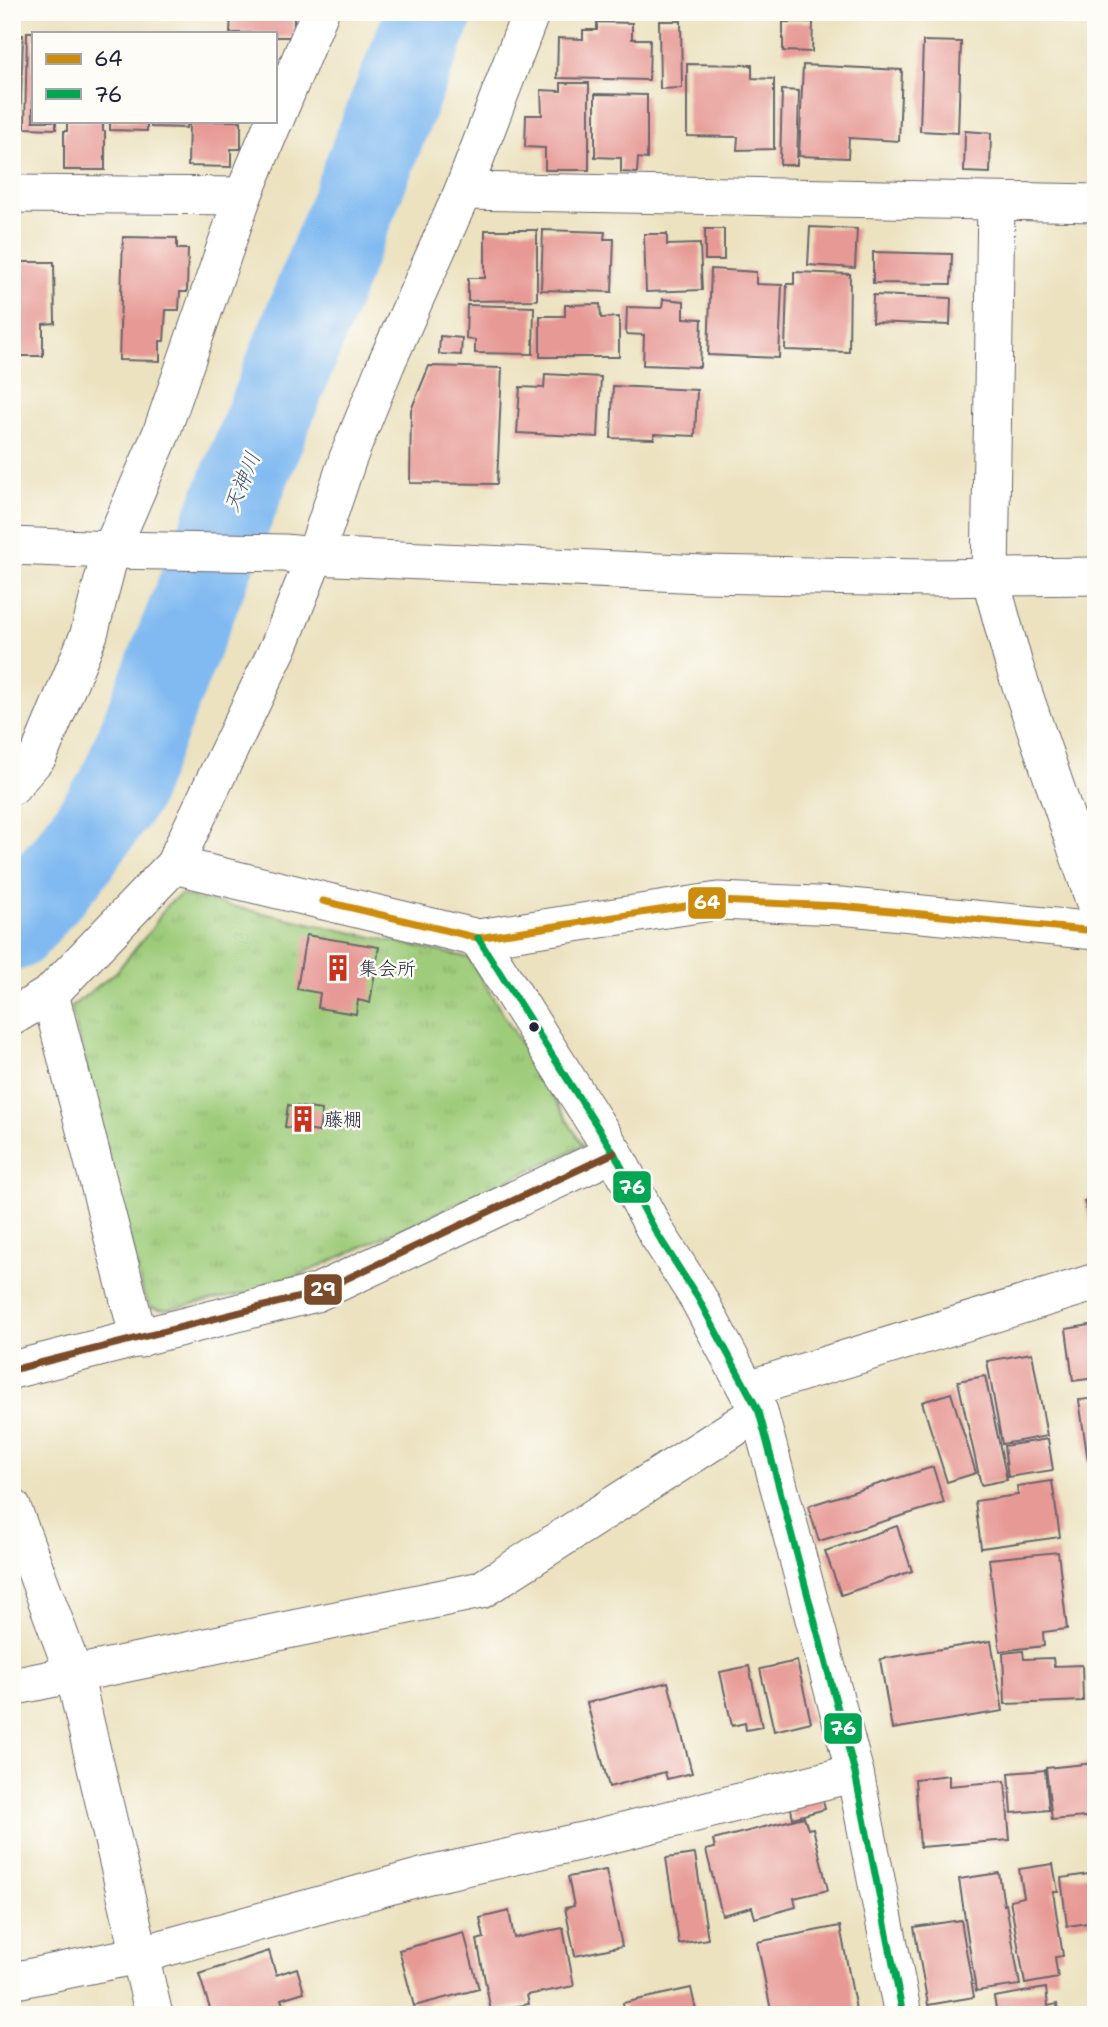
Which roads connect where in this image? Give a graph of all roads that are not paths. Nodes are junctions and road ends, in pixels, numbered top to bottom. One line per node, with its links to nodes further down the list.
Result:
1 (320, 12): 3 (street)
2 (531, 12): 5 (street)
3 (276, 118)
4 (274, 122): 7 (street)
5 (463, 191): 8 (street); 12 (street)
6 (12, 194): 7 (street)
7 (243, 196): 11 (street)
8 (996, 202): 9 (street); 14 (street)
9 (1096, 203)
10 (12, 546): 11 (street)
11 (111, 550): 12 (street); 15 (street)
12 (300, 555): 14 (street); 16 (street)
13 (1096, 576): 14 (street)
14 (990, 577): 17 (street)
15 (12, 786)
16 (174, 864): 19 (street); 20 (street)
17 (1096, 906)
18 (1096, 931): 19 (street)
19 (478, 938): 22 (street)
20 (50, 994): 21 (street); 24 (street)
21 (12, 1017)
22 (614, 1153): 24 (street); 26 (street)
23 (1096, 1282): 26 (street)
24 (139, 1339): 25 (street)
25 (12, 1370)
26 (753, 1400): 28 (street); 30 (street)
27 (12, 1507): 28 (street)
28 (74, 1674): 29 (street); 31 (street)
29 (12, 1687)
30 (855, 1773): 31 (street); 34 (street)
31 (139, 1955): 32 (street); 33 (street)
32 (12, 1981)
33 (154, 2015)
34 (903, 2015)

